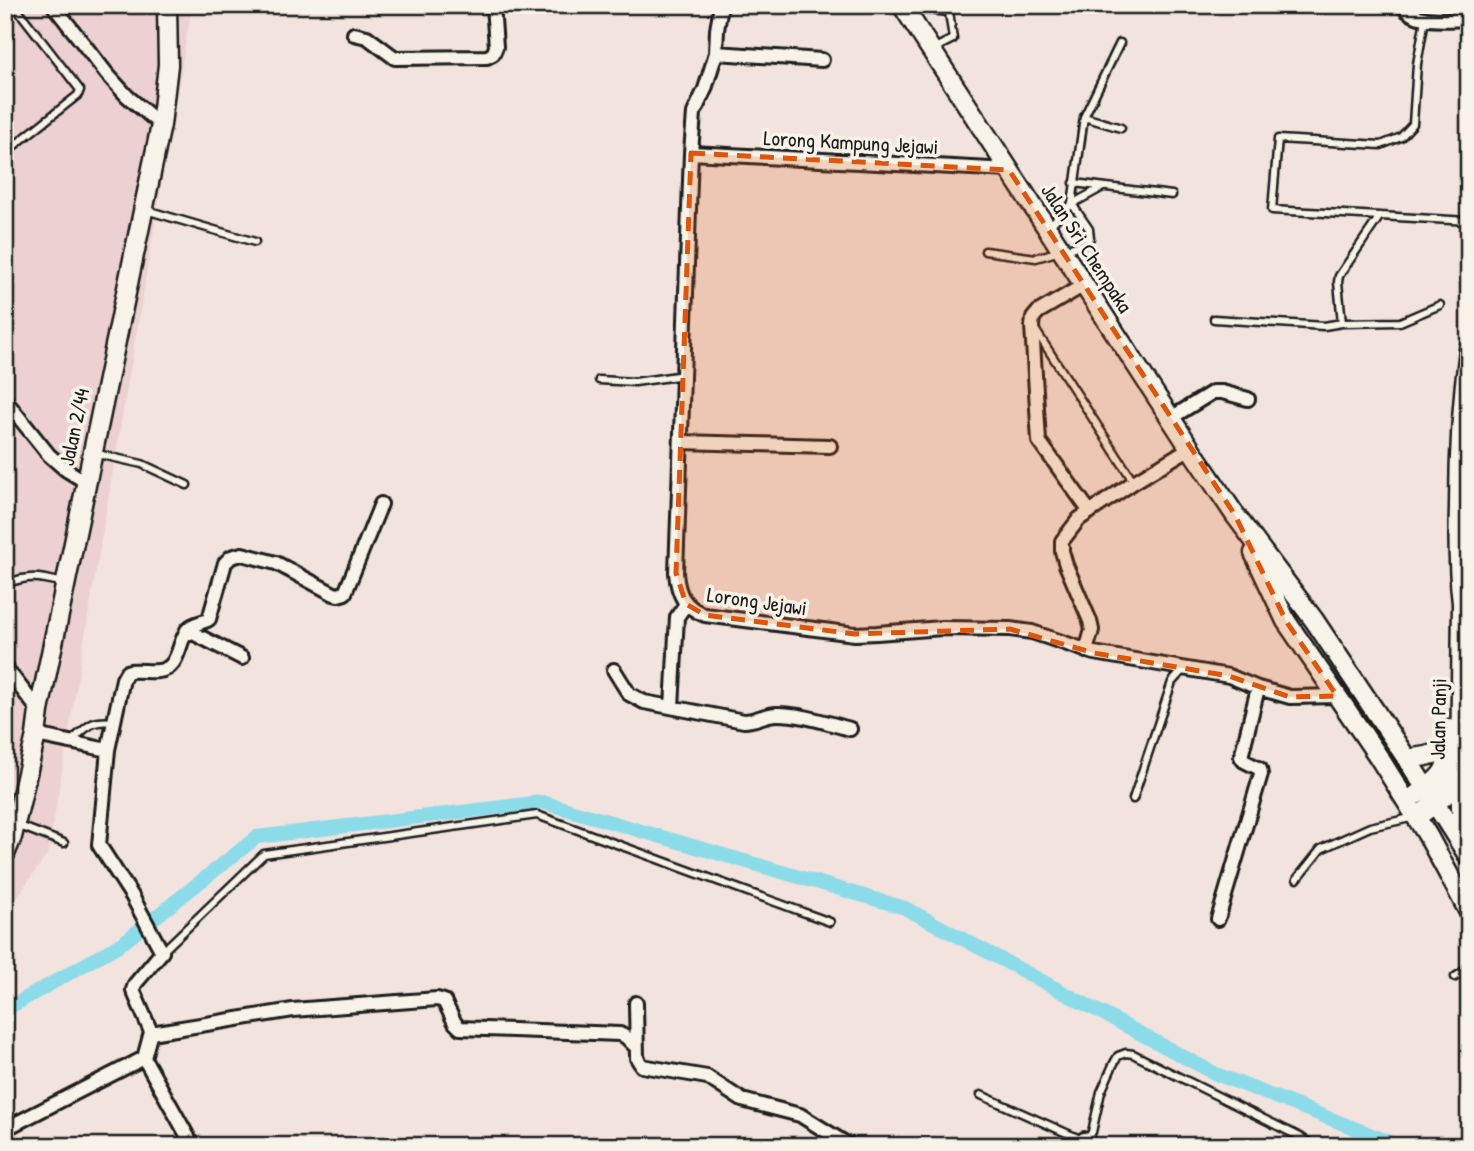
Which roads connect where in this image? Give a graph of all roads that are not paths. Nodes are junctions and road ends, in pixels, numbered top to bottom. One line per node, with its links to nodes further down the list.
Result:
1 (14, 5): 18 (lane)
2 (53, 5): 16 (street)
3 (167, 5): 16 (street, Jalan 2/44)
4 (493, 5): 10 (street)
5 (721, 5): 13 (street, Lorong Jejawi)
6 (1402, 5): 8 (street)
7 (902, 6): 12 (street, Jalan Sri Chempaka); 12 (lane)
8 (1425, 19): 9 (street); 26 (lane)
9 (1469, 19)
10 (354, 34)
11 (1120, 43): 15 (lane)
12 (931, 50): 20 (street, Jalan Sri Chempaka)
13 (716, 53): 14 (street); 19 (street, Lorong Jejawi)
14 (822, 60)
15 (1084, 117): 17 (lane); 21 (lane)
16 (161, 125): 25 (street, Jalan 2/44)
17 (1121, 128)
18 (5, 153)
19 (691, 153): 20 (street, Lorong Kampung Jejawi); 38 (street, Lorong Jejawi)
20 (1009, 170): 28 (street, Jalan Sri Chempaka)
21 (1074, 183): 22 (lane); 24 (lane)
22 (1103, 187): 23 (lane); 24 (lane)
23 (1172, 195)
24 (1072, 204): 28 (lane); 30 (lane)
25 (143, 209): 29 (lane); 46 (street, Jalan 2/44)
26 (1380, 216): 27 (lane); 35 (lane)
27 (1469, 220)
28 (1047, 228): 30 (street, Jalan Sri Chempaka)
29 (255, 242)
30 (1061, 250): 31 (lane); 32 (street, Jalan Sri Chempaka)
31 (985, 251)
32 (1084, 285): 36 (street); 42 (street, Jalan Sri Chempaka)
33 (1440, 305): 35 (lane)
34 (1214, 319): 35 (lane)
35 (1342, 323)
36 (1032, 326): 48 (lane); 52 (street)
37 (1469, 349): 50 (street)
38 (684, 375): 39 (lane); 43 (street, Lorong Jejawi)
39 (599, 380)
40 (5, 400): 47 (street)
41 (1248, 400): 42 (street)
42 (1171, 418): 45 (street, Jalan Sri Chempaka)
43 (681, 442): 44 (street); 58 (street, Lorong Jejawi)
44 (830, 446)
45 (1191, 448): 48 (street); 53 (street, Jalan Sri Chempaka)
46 (92, 452): 47 (street, Jalan 2/44); 49 (lane)
47 (86, 482): 55 (street, Jalan 2/44)
48 (1134, 482): 52 (street)
49 (187, 485)
50 (1464, 490): 54 (street)
51 (381, 504): 59 (street)
52 (1090, 512): 60 (street)
53 (1235, 516): 66 (street); 75 (street)
54 (1464, 534): 57 (street)
55 (65, 583): 56 (lane); 68 (street, Jalan 2/44)
56 (5, 584)
57 (1461, 602): 74 (street); 76 (street, Jalan Panji)
58 (686, 604): 60 (street, Lorong Jejawi); 67 (street)
59 (187, 630): 61 (street); 69 (street)
60 (1086, 651): 63 (street, Lorong Jejawi)
61 (242, 658)
62 (5, 667): 68 (street)
63 (1184, 668): 65 (street, Lorong Jejawi); 78 (lane)
64 (614, 670): 67 (street)
65 (1258, 688): 66 (street, Lorong Jejawi); 88 (street)
66 (1337, 696): 80 (street)
67 (672, 707): 70 (street)
68 (39, 711): 71 (street, Jalan 2/44)
69 (114, 722): 72 (lane); 73 (street)
70 (850, 729)
71 (36, 735): 72 (street); 82 (street, Jalan 2/44)
72 (70, 742): 73 (street)
73 (108, 750): 90 (street)
74 (1448, 750): 75 (street); 77 (street)
75 (1407, 759): 77 (street)
76 (1460, 772): 79 (street, Jalan Panji); 81 (street)
77 (1426, 789): 79 (street); 80 (street)
78 (1133, 799)
79 (1437, 804): 80 (street, Jalan Panji); 84 (street)
80 (1411, 809): 86 (lane); 87 (street)
81 (1465, 821): 84 (street)
82 (15, 825): 83 (lane); 85 (street, Jalan 2/44)
83 (64, 844)
84 (1465, 851)
85 (5, 854)
86 (1297, 879)
87 (1469, 912)
88 (1219, 919)
89 (830, 922): 90 (lane)
90 (162, 951): 94 (street)
91 (1469, 968): 92 (lane)
92 (1455, 977)
93 (636, 1003): 95 (street)
94 (151, 1033): 95 (street); 96 (street)
95 (636, 1047): 101 (street)
96 (144, 1058): 98 (street); 100 (street)
97 (981, 1095): 99 (lane)
98 (5, 1129)
99 (1084, 1142): 102 (lane)
100 (194, 1146)
101 (850, 1146)
102 (1314, 1146)

